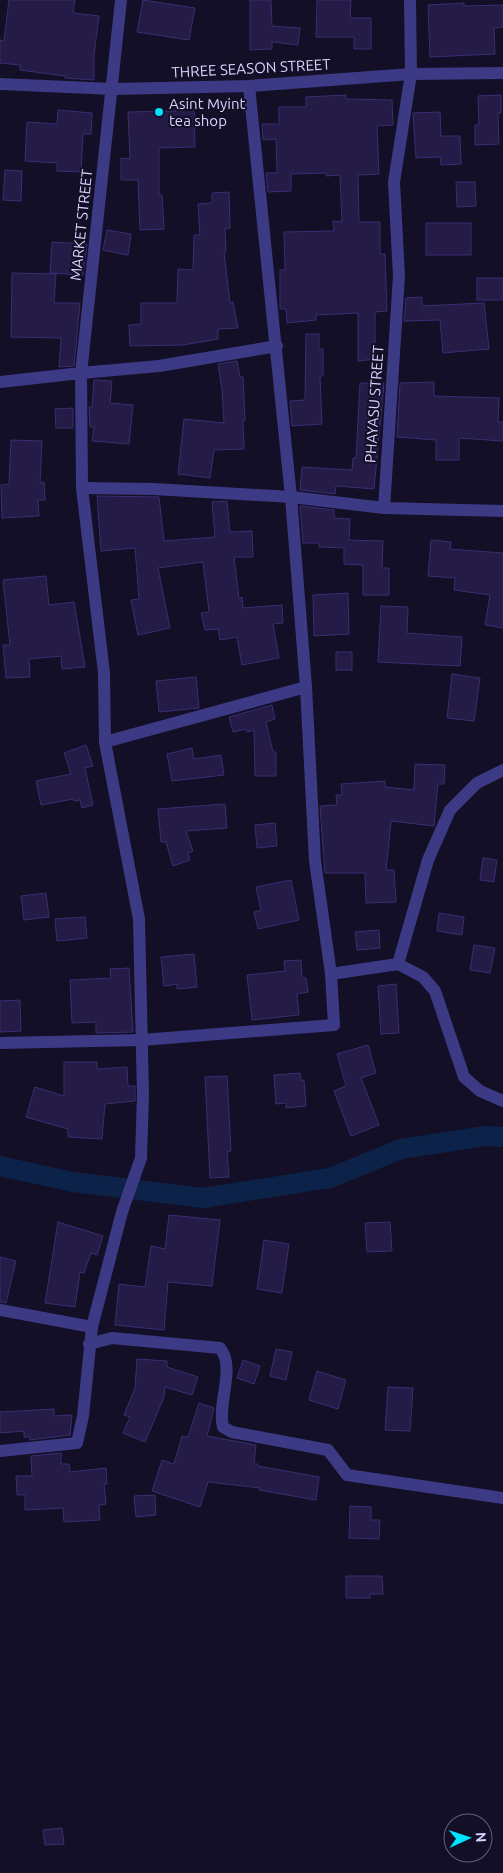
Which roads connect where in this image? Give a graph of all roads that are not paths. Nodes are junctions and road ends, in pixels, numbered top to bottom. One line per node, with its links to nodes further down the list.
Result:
1 (121, 0): 7 (street, MARKET STREET)
2 (410, 0): 4 (street, PHAYASU STREET)
3 (503, 73): 4 (street, THREE SEASON STREET)
4 (411, 74): 6 (street, THREE SEASON STREET); 13 (street, PHAYASU STREET)
5 (0, 84): 7 (street, THREE SEASON STREET)
6 (249, 86): 7 (street, THREE SEASON STREET); 8 (street)
7 (112, 89): 9 (street, MARKET STREET)
8 (277, 346): 9 (street); 12 (street)
9 (81, 373): 10 (street); 11 (street, MARKET STREET)
10 (0, 382)
11 (82, 488): 12 (street); 16 (street, MARKET STREET)
12 (291, 497): 13 (street); 15 (street)
13 (384, 508): 14 (street)
14 (503, 511)
15 (306, 686): 16 (street); 19 (street)
16 (105, 742): 20 (street, MARKET STREET)
17 (503, 770): 18 (street)
18 (398, 964): 19 (street); 22 (street)
19 (331, 974): 20 (street)
20 (142, 1040): 21 (street); 24 (street, MARKET STREET)
21 (0, 1043)
22 (503, 1101)
23 (0, 1310): 24 (street)
24 (92, 1327): 25 (street, MARKET STREET)
25 (88, 1344): 26 (street, MARKET STREET); 27 (street)
26 (0, 1451)
27 (503, 1498)

